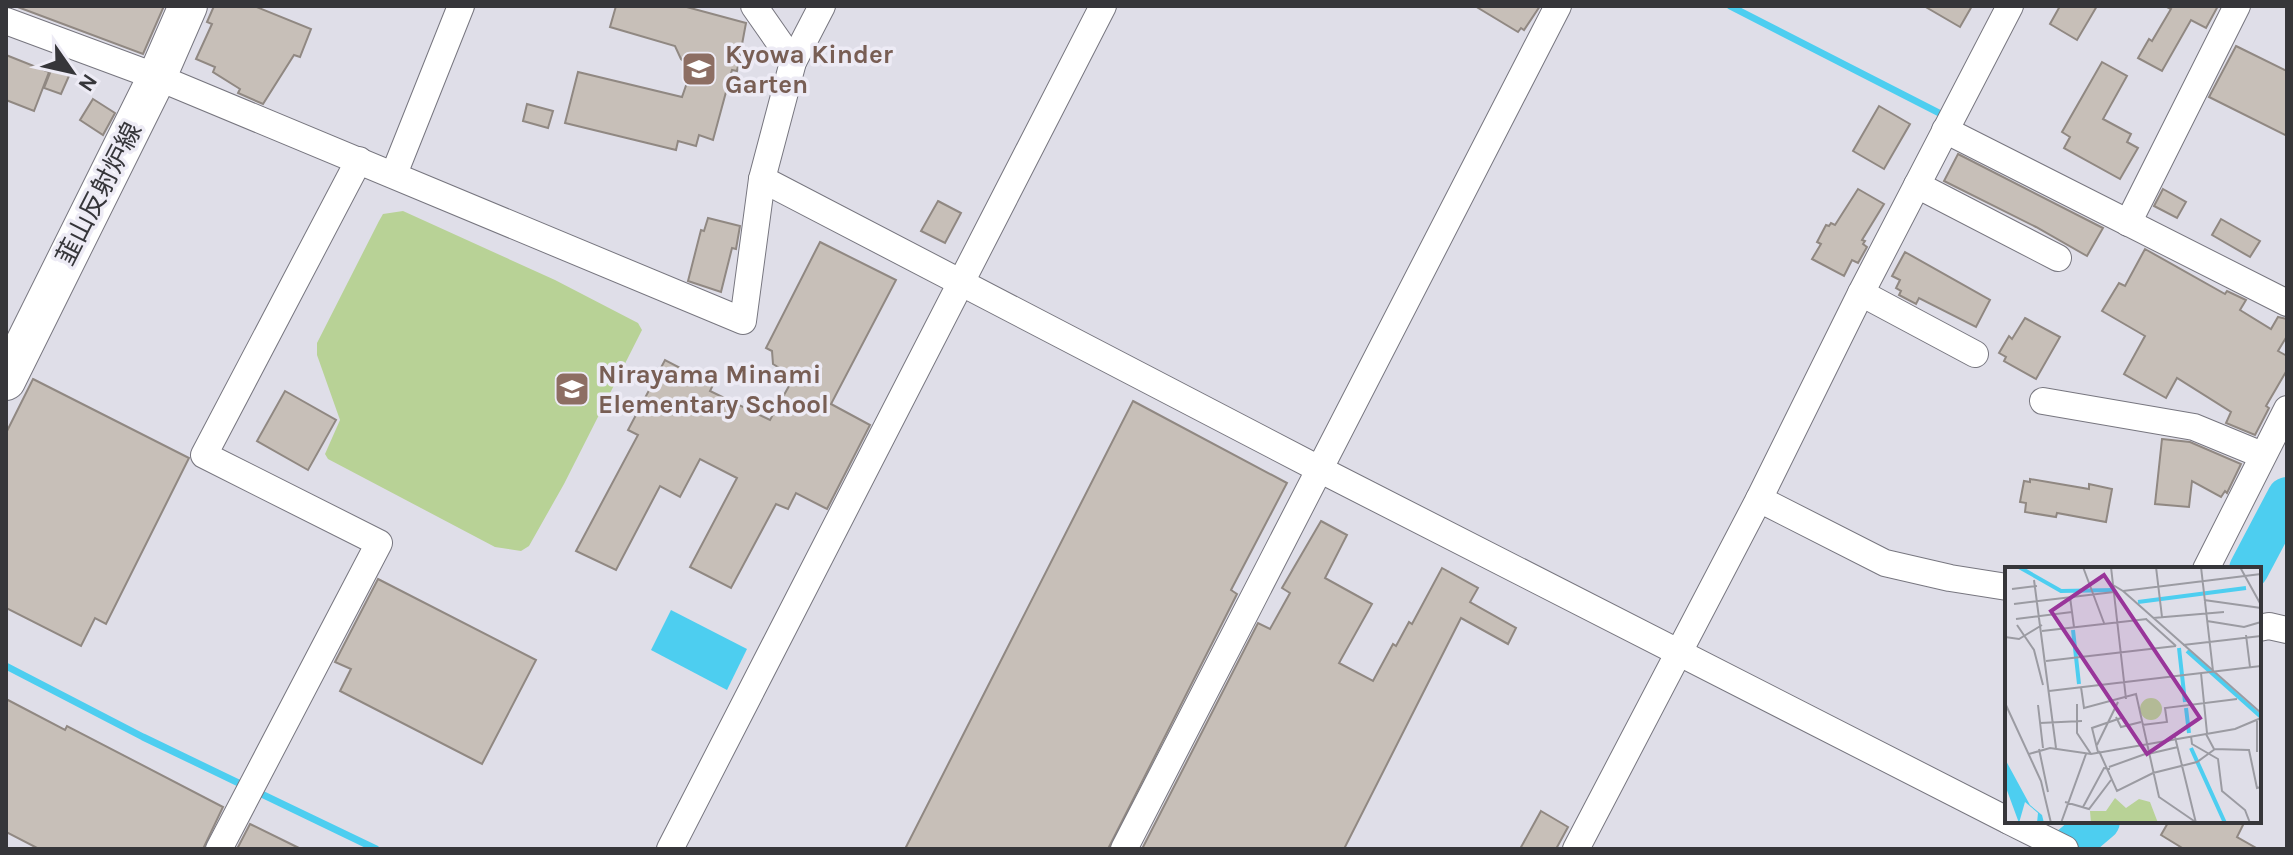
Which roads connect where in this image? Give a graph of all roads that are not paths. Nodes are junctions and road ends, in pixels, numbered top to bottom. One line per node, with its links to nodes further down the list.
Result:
1 (188, 6): 11 (main road, 韮山反射炉線)
2 (461, 6): 14 (street)
3 (754, 6): 10 (street)
4 (822, 6): 10 (street)
5 (1103, 6): 19 (street)
6 (1558, 6): 27 (street)
7 (2010, 6): 12 (street)
8 (2237, 6): 17 (street)
9 (6, 21): 11 (street)
10 (793, 62): 15 (street)
11 (157, 77): 13 (street); 23 (main road, 韮山反射炉線)
12 (1945, 130): 16 (street); 17 (street)
13 (359, 160): 14 (street); 37 (street)
14 (394, 174): 15 (street)
15 (762, 179): 19 (street)
16 (1917, 185): 18 (street); 20 (street)
17 (2128, 223): 21 (street)
18 (2058, 258)
19 (960, 283): 27 (street); 38 (street)
20 (1861, 293): 22 (street); 28 (street)
21 (2287, 303)
22 (1975, 354)
23 (6, 381)
24 (2043, 401): 26 (street)
25 (2287, 409): 26 (street)
26 (2262, 455): 29 (street)
27 (1319, 469): 33 (street); 39 (street)
28 (1759, 499): 30 (street); 33 (street)
29 (2207, 567)
30 (2005, 587)
31 (2261, 628): 32 (street)
32 (2287, 630)
33 (1678, 651): 34 (street); 40 (street)
34 (2005, 818)
35 (2016, 823): 36 (street)
36 (2050, 836)
37 (219, 849)
38 (670, 849)
39 (1124, 849)
40 (1576, 849)

